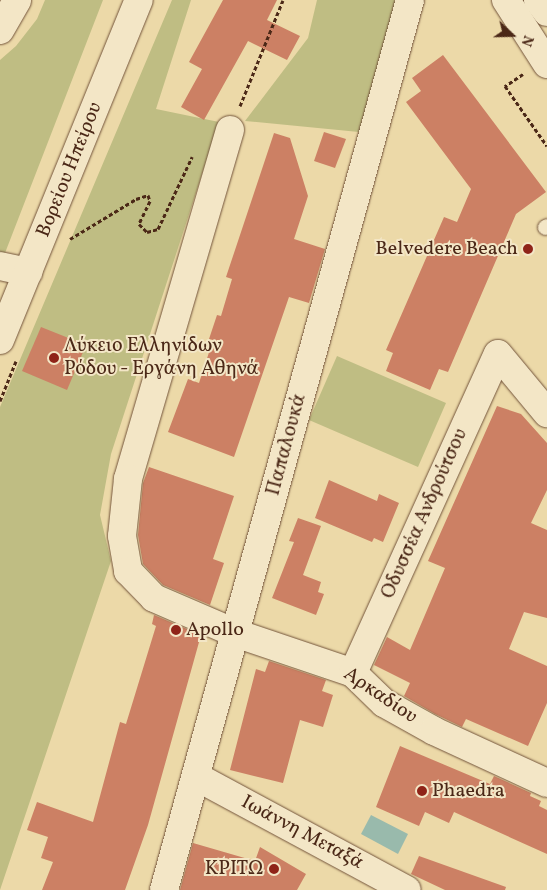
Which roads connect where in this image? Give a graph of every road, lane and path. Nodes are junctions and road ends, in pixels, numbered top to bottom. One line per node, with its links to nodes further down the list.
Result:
1 (17, 0): 8 (street)
2 (139, 0): 15 (street, Βορείου Ηπείρου)
3 (283, 0): 10 (path)
4 (410, 0): 18 (street, Παπαλουκά)
5 (506, 0): 9 (street)
6 (538, 0): 7 (street)
7 (547, 12)
8 (0, 30)
9 (535, 69): 11 (path)
10 (230, 130): 18 (street, Αρκαδίου)
11 (547, 146)
12 (195, 152): 13 (path)
13 (65, 242)
14 (0, 266): 15 (street)
15 (28, 272): 16 (street, Βορείου Ηπείρου)
16 (0, 340)
17 (547, 413): 19 (street, Οδυσσέα Ανδρούτσου)
18 (235, 633): 19 (street, Αρκαδίου); 20 (street, Παπαλουκά)
19 (353, 673): 21 (street, Αρκαδίου)
20 (197, 777): 22 (street, Παπαλουκά); 23 (street, Ιωάννη Μεταξά)
21 (547, 783)
22 (164, 890)
23 (407, 890)

